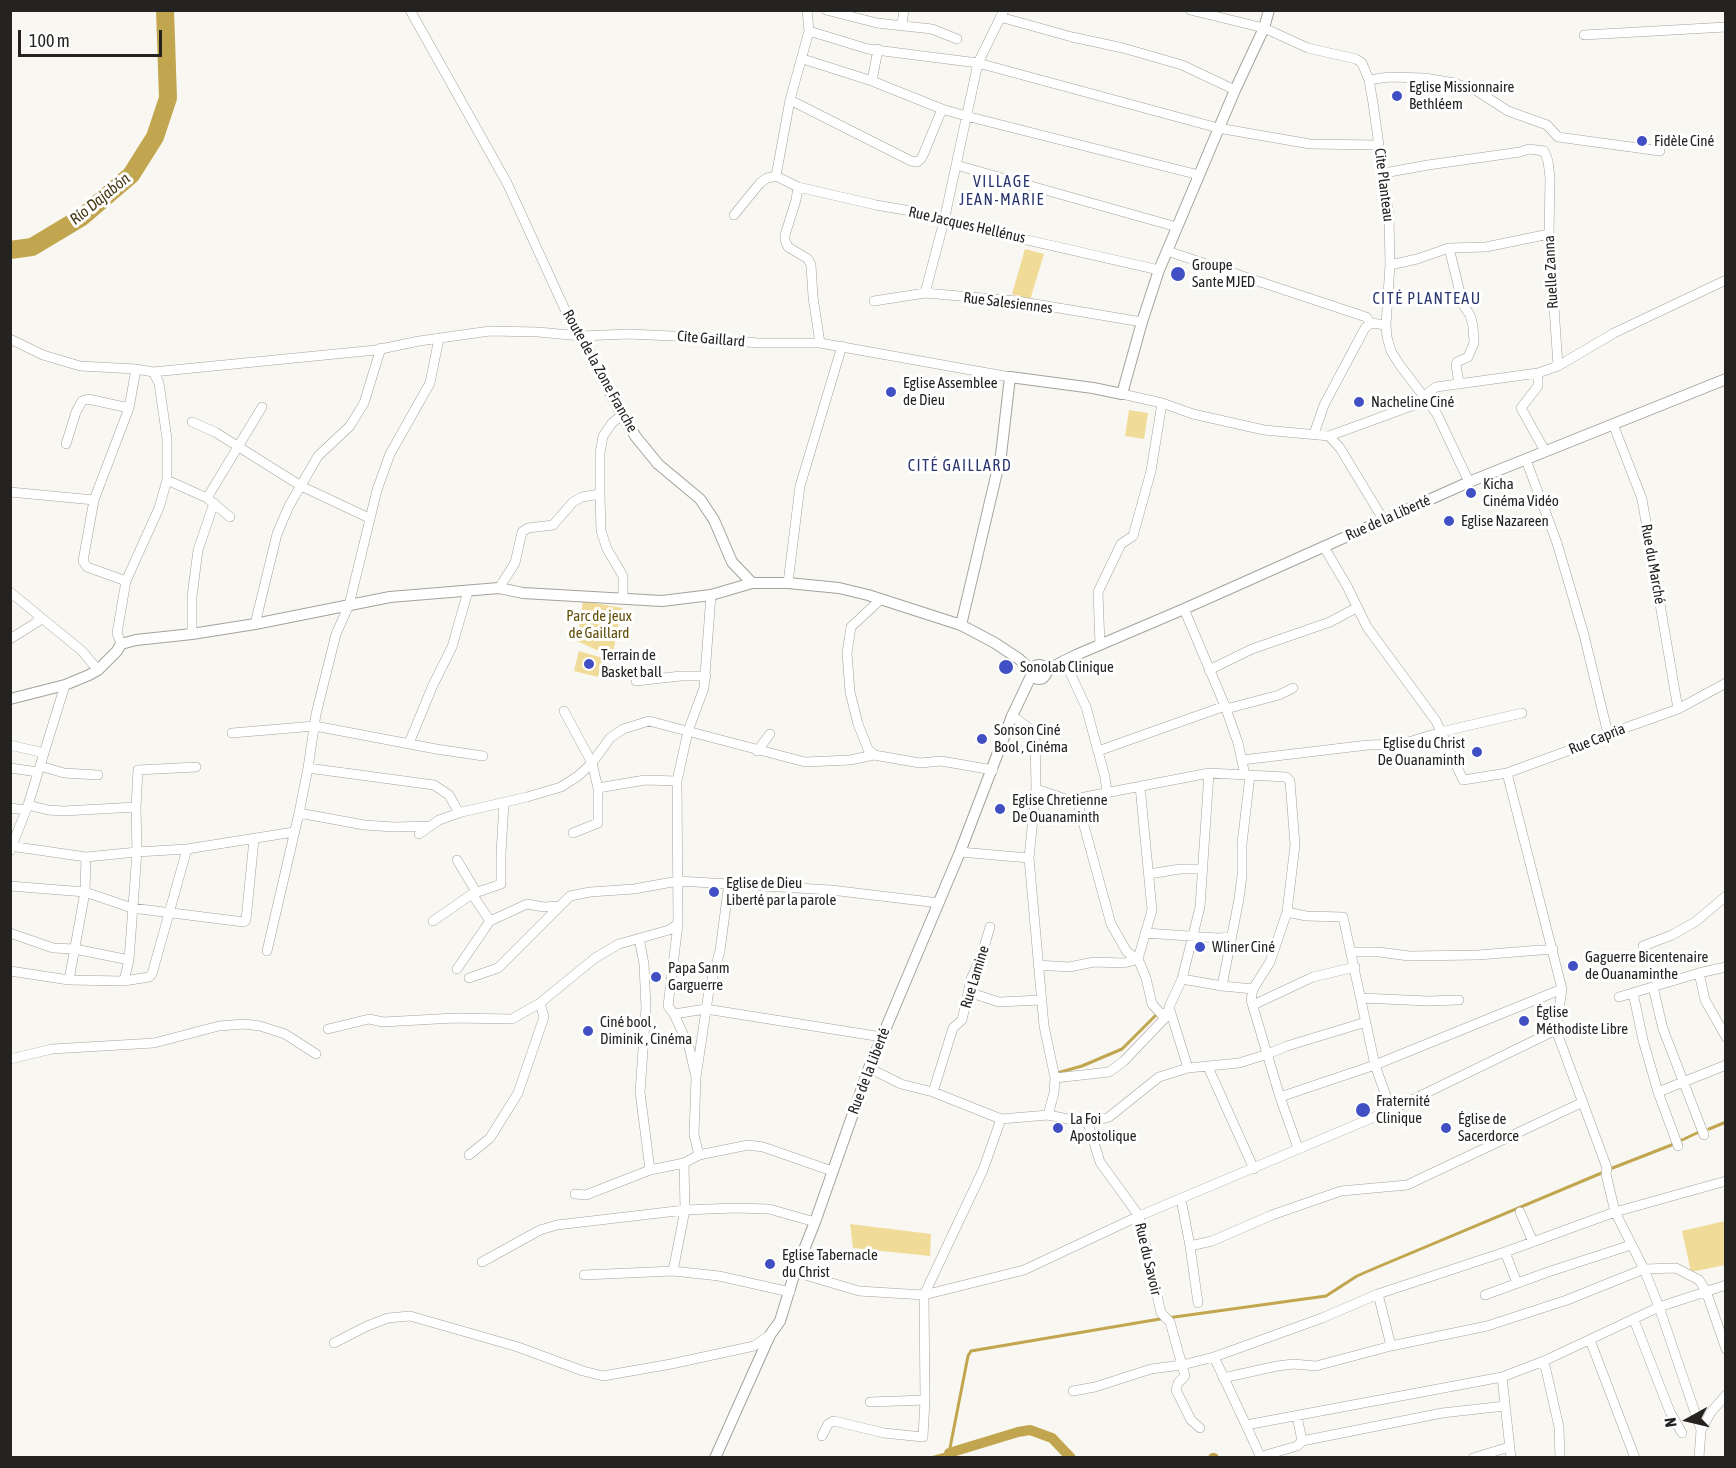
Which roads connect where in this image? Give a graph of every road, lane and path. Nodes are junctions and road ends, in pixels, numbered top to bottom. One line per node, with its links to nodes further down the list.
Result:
1 (410, 10): 48 (street, Route de la Zone Franche)
2 (807, 10): 12 (street)
3 (826, 10): 7 (street)
4 (904, 10): 9 (street)
5 (1191, 10): 11 (street, Cite Planteau)
6 (1269, 10): 11 (street)
7 (849, 13): 9 (street)
8 (1002, 14): 17 (street); 20 (street)
9 (902, 24): 14 (street)
10 (1725, 27): 13 (street)
11 (1264, 28): 18 (street, Cite Planteau); 20 (street)
12 (809, 31): 15 (street); 16 (street)
13 (1584, 35)
14 (957, 39)
15 (878, 49): 17 (street); 19 (street)
16 (803, 59): 19 (street); 21 (street)
17 (978, 63): 23 (street); 24 (street)
18 (1369, 80): 25 (street); 26 (street, Cite Planteau)
19 (872, 81): 22 (street)
20 (1235, 90): 24 (street)
21 (790, 100): 22 (street); 32 (street)
22 (942, 109): 23 (street)
23 (966, 116): 29 (street); 31 (street)
24 (1218, 128): 26 (street); 31 (street)
25 (1558, 137): 27 (street); 28 (street)
26 (1379, 145): 30 (street, Cite Planteau)
27 (1660, 151)
28 (1546, 154): 30 (street); 37 (street, Ruelle Zanna)
29 (956, 165): 35 (street); 36 (street)
30 (1384, 173): 40 (street, Cite Planteau)
31 (1199, 175): 36 (street)
32 (776, 176): 33 (street, Rue Jacques Hellénus); 34 (street)
33 (798, 187): 35 (street, Rue Jacques Hellénus); 51 (street)
34 (735, 214)
35 (944, 221): 41 (street, Rue Jacques Hellénus); 43 (street)
36 (1177, 227): 39 (street)
37 (1549, 234): 38 (street); 54 (street, Ruelle Zanna)
38 (1449, 248): 40 (street); 60 (street)
39 (1167, 251): 41 (street); 46 (street)
40 (1390, 266): 47 (street, Cite Planteau)
41 (1159, 270): 45 (street)
42 (1725, 280): 54 (street)
43 (925, 293): 44 (street, Rue Salesiennes); 45 (street, Rue Salesiennes)
44 (874, 301)
45 (1142, 322): 61 (street)
46 (1371, 323): 47 (street); 69 (street)
47 (1386, 325): 62 (street, Cite Planteau)
48 (581, 336): 49 (street, Cite Gaillard); 51 (street, Cite Gaillard); 66 (street, Route de la Zone Franche)
49 (439, 338): 53 (street, Cite Gaillard); 83 (street)
50 (10, 339): 55 (street, Cite Gaillard)
51 (820, 343): 52 (street, Cite Gaillard)
52 (842, 346): 58 (street, Cite Gaillard); 88 (street)
53 (381, 348): 56 (street, Cite Gaillard); 77 (street)
54 (1558, 366): 57 (street)
55 (136, 369): 56 (street, Cite Gaillard); 65 (street)
56 (153, 372): 75 (street)
57 (1538, 373): 60 (street); 73 (street)
58 (1010, 377): 61 (street, Cite Gaillard); 100 (street)
59 (1725, 378): 68 (street, Rue de la Liberté)
60 (1459, 384): 62 (street)
61 (1122, 394): 63 (street)
62 (1428, 400): 70 (street); 76 (street, Cite Planteau)
63 (1162, 403): 69 (street); 104 (street)
64 (262, 406): 72 (street)
65 (129, 408): 71 (street); 80 (street)
66 (622, 415): 79 (street); 87 (street, Route de la Zone Franche)
67 (192, 422): 72 (street)
68 (1613, 424): 73 (street, Rue de la Liberté); 116 (street, Rue du Marché)
69 (1314, 434): 70 (street)
70 (1329, 436): 84 (street)
71 (66, 444)
72 (238, 448): 77 (street); 81 (street)
73 (1545, 451): 74 (street, Rue de la Liberté)
74 (1526, 460): 76 (street, Rue de la Liberté); 125 (street)
75 (167, 480): 81 (street); 86 (street)
76 (1469, 482): 84 (street, Rue de la Liberté)
77 (301, 486): 83 (street); 99 (street)
78 (10, 492): 80 (street)
79 (600, 494): 89 (street); 93 (street)
80 (94, 500): 86 (street)
81 (210, 501): 82 (street); 101 (street)
82 (230, 517)
83 (369, 518): 95 (street)
84 (1383, 519): 85 (street, Rue de la Liberté)
85 (1324, 547): 96 (street); 97 (street, Rue de la Liberté)
86 (126, 581): 103 (street)
87 (752, 583): 88 (street); 92 (street)
88 (788, 583): 94 (street)
89 (500, 588): 90 (street); 93 (street)
90 (468, 591): 95 (street); 126 (street)
91 (10, 592): 98 (street)
92 (711, 595): 93 (street); 109 (street)
93 (623, 598)
94 (881, 599): 100 (street); 131 (street)
95 (349, 605): 99 (street); 120 (street)
96 (1356, 608): 107 (street); 122 (street)
97 (1184, 609): 104 (street, Rue de la Liberté); 107 (street)
98 (42, 619): 102 (street); 106 (street)
99 (255, 624): 101 (street)
100 (961, 625): 108 (street)
101 (192, 634): 103 (street)
102 (10, 639)
103 (121, 644): 106 (street)
104 (1100, 645): 105 (street, Rue de la Liberté)
105 (1064, 660): 108 (street, Rue de la Liberté); 129 (street)
106 (98, 670): 112 (street)
107 (1209, 670): 115 (street)
108 (1040, 671): 119 (street, Rue de la Liberté)
109 (706, 676): 110 (street); 121 (street)
110 (636, 681)
111 (1725, 683): 116 (street, Rue Capria)
112 (65, 685): 114 (street); 130 (street)
113 (1293, 688): 115 (street)
114 (10, 699)
115 (1226, 708): 129 (street); 133 (street)
116 (1678, 709): 125 (street, Rue Capria)
117 (564, 711): 134 (street)
118 (1522, 713): 122 (street)
119 (1012, 716): 139 (street, Rue de la Liberté); 147 (street)
120 (315, 726): 123 (street); 126 (street); 137 (street)
121 (688, 731): 128 (street); 134 (street); 144 (street)
122 (1441, 732): 133 (street); 141 (street, Rue Capria)
123 (232, 733)
124 (770, 734): 128 (street)
125 (1608, 734): 141 (street, Rue Capria)
126 (409, 743): 132 (street)
127 (10, 745): 130 (street)
128 (757, 751): 131 (street)
129 (1098, 751): 148 (street)
130 (44, 753): 138 (street)
131 (874, 755): 139 (street)
132 (483, 756)
133 (1242, 760): 143 (street)
134 (592, 762): 146 (street); 150 (street)
135 (196, 766): 151 (street)
136 (10, 768): 138 (street)
137 (308, 768): 154 (street); 155 (street)
138 (39, 769): 142 (street); 153 (street)
139 (993, 770): 164 (street, Rue de la Liberté)
140 (1209, 773): 143 (street); 145 (street); 168 (street)
141 (1507, 773): 191 (street)
142 (98, 775)
143 (1248, 775): 179 (street); 188 (street)
144 (677, 781): 146 (street); 170 (street)
145 (1140, 786): 148 (street); 169 (street)
146 (598, 788): 158 (street)
147 (1036, 789): 149 (street); 166 (street)
148 (1107, 794): 149 (street)
149 (1077, 800): 195 (street)
150 (504, 803): 155 (street); 174 (street)
151 (136, 807): 153 (street); 163 (street)
152 (10, 808): 153 (street)
153 (27, 808): 161 (street)
154 (299, 813): 156 (street); 157 (street)
155 (459, 813): 156 (street)
156 (430, 826): 159 (street)
157 (294, 832): 160 (street); 193 (street)
158 (573, 833)
159 (419, 834)
160 (254, 839): 162 (street); 180 (street)
161 (11, 848): 165 (street)
162 (187, 849): 163 (street); 180 (street)
163 (137, 852): 165 (street); 178 (street)
164 (960, 852): 166 (street); 176 (street, Rue de la Liberté)
165 (86, 857): 173 (street)
166 (1029, 858): 197 (street)
167 (458, 860): 174 (street)
168 (1203, 869): 169 (street); 187 (street)
169 (1149, 874): 186 (street)
170 (678, 881): 171 (street); 177 (street); 183 (street)
171 (729, 882): 176 (street); 220 (street)
172 (10, 886): 173 (street)
173 (85, 892): 178 (street); 192 (street)
174 (475, 893): 181 (street); 182 (street)
175 (1725, 896): 190 (street)
176 (939, 903): 226 (street, Rue de la Liberté)
177 (559, 906): 182 (street); 203 (street)
178 (132, 908): 180 (street); 196 (street)
179 (1287, 912): 194 (street); 209 (street)
180 (170, 914): 206 (street)
181 (433, 921)
182 (490, 921): 200 (street)
183 (678, 924): 189 (street); 221 (street)
184 (990, 927): 211 (street, Rue Lamine)
185 (10, 933): 192 (street)
186 (1145, 933): 187 (street); 195 (street)
187 (1193, 935): 188 (street); 204 (street)
188 (1232, 936): 207 (street)
189 (639, 938): 217 (street); 254 (street)
190 (1643, 946)
191 (1553, 949): 194 (street); 210 (street)
192 (75, 950): 196 (street); 205 (street)
193 (267, 951)
194 (1351, 952): 198 (street)
195 (1138, 959): 197 (street); 222 (street)
196 (129, 960): 206 (street)
197 (1038, 965): 215 (street)
198 (1355, 967): 214 (street); 218 (street)
199 (1725, 967): 202 (street)
200 (457, 969)
201 (10, 971): 205 (street)
202 (1699, 972): 208 (street); 227 (street)
203 (469, 978)
204 (1182, 979): 207 (street); 219 (street)
205 (69, 980): 206 (street)
206 (124, 981)
207 (1222, 986): 209 (street)
208 (1653, 987): 212 (street); 238 (street)
209 (1253, 989): 218 (street)
210 (1562, 989): 225 (street); 231 (street)
211 (968, 992): 215 (street); 239 (street, Rue Lamine)
212 (1633, 993): 213 (street); 240 (street)
213 (1619, 997)
214 (1361, 998): 216 (street); 223 (street)
215 (1041, 1000): 237 (street)
216 (1459, 1000)
217 (540, 1003): 224 (street); 250 (street)
218 (1253, 1005): 229 (street)
219 (1169, 1007): 222 (street); 235 (street)
220 (706, 1009): 221 (street); 226 (street); 236 (street)
221 (674, 1014): 236 (street)
222 (1166, 1018): 237 (street)
223 (1366, 1022): 229 (street); 231 (street)
224 (328, 1029)
225 (1556, 1030): 242 (street); 243 (street)
226 (882, 1037): 234 (street, Rue de la Liberté)
227 (1725, 1037)
228 (316, 1054): 230 (street)
229 (1268, 1054): 233 (street); 241 (street)
230 (10, 1059)
231 (1375, 1065): 241 (street); 243 (street)
232 (1725, 1065): 238 (street)
233 (1208, 1067): 235 (street); 253 (street)
234 (869, 1068): 239 (street); 255 (street, Rue de la Liberté)
235 (1188, 1068): 246 (street)
236 (696, 1077): 251 (street)
237 (1055, 1078): 244 (street)
238 (1683, 1082): 240 (street); 247 (street)
239 (933, 1092): 245 (street)
240 (1658, 1092): 248 (street)
241 (1280, 1096): 249 (street)
242 (1583, 1102): 261 (street); 266 (street)
243 (1391, 1110): 249 (street)
244 (1048, 1115): 245 (street); 246 (street)
245 (1001, 1119): 279 (street)
246 (1088, 1123): 262 (street, Rue du Savoir)
247 (1704, 1135)
248 (1678, 1146)
249 (1298, 1148): 253 (street)
250 (469, 1155)
251 (699, 1155): 252 (street); 255 (street)
252 (684, 1163): 254 (street); 259 (street)
253 (1254, 1169): 258 (street)
254 (650, 1170): 257 (street)
255 (832, 1171): 263 (street, Rue de la Liberté)
256 (1725, 1181): 261 (street)
257 (575, 1194)
258 (1181, 1199): 262 (street); 266 (street)
259 (685, 1210): 263 (street); 268 (street); 270 (street)
260 (1520, 1212): 264 (street)
261 (1615, 1212): 264 (street); 265 (street)
262 (1139, 1216): 279 (street); 290 (street, Rue du Savoir)
263 (815, 1222): 271 (street, Rue de la Liberté)
264 (1533, 1242): 267 (street)
265 (1631, 1245): 269 (street); 273 (street)
266 (1190, 1246): 280 (street)
267 (1505, 1252): 273 (street); 277 (street)
268 (482, 1262)
269 (1644, 1269): 275 (street); 281 (street); 286 (street)
270 (673, 1271): 272 (street); 276 (street)
271 (795, 1272): 276 (street, Rue de la Liberté); 279 (street)
272 (584, 1275)
273 (1517, 1283): 278 (street)
274 (1725, 1284): 275 (street)
275 (1706, 1291): 281 (street); 287 (street)
276 (790, 1292): 283 (street, Rue de la Liberté)
277 (1378, 1294): 286 (street); 288 (street)
278 (1485, 1294)
279 (924, 1295): 295 (street)
280 (1198, 1303)
281 (1659, 1307): 282 (street); 301 (street)
282 (1634, 1320): 284 (street); 302 (street)
283 (770, 1335): 285 (street); 306 (street, Rue de la Liberté)
284 (1590, 1340): 289 (street); 310 (street)
285 (334, 1342)
286 (1391, 1346): 292 (street)
287 (1725, 1349)
288 (1214, 1357): 290 (street); 292 (street)
289 (1544, 1361): 291 (street); 309 (street)
290 (1182, 1365): 293 (street); 300 (street, Rue du Savoir)
291 (1502, 1377): 297 (street); 298 (street)
292 (1223, 1378): 299 (street)
293 (1073, 1391)
294 (1725, 1395): 301 (street)
295 (925, 1401): 296 (street); 303 (street)
296 (870, 1402)
297 (1505, 1406): 304 (street); 305 (street)
298 (1297, 1416): 299 (street); 304 (street)
299 (1246, 1425): 307 (street)
300 (1200, 1428)
301 (1701, 1430): 311 (street)
302 (1682, 1433)
303 (822, 1436)
304 (1302, 1441): 307 (street)
305 (1510, 1453): 308 (street)
306 (715, 1458)
307 (1262, 1458)
308 (1473, 1458)
309 (1560, 1458)
310 (1635, 1458)
311 (1699, 1458)

